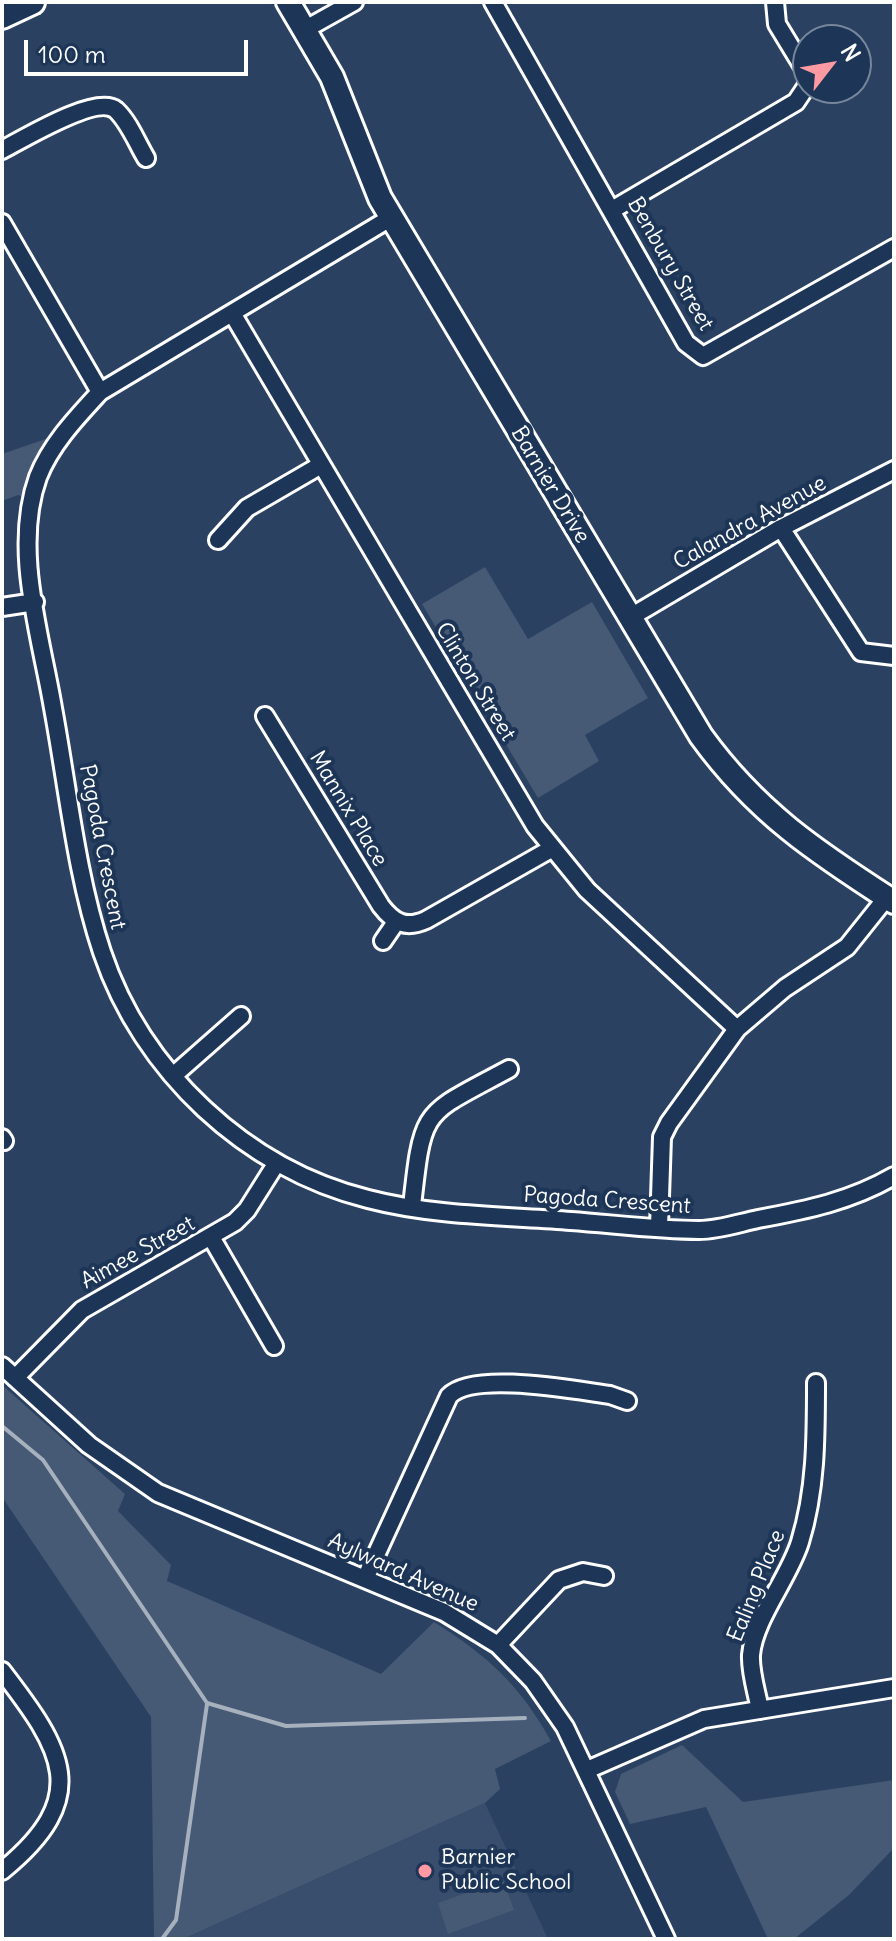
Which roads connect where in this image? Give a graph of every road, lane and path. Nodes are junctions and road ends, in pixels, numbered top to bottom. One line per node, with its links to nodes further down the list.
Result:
1 (32, 2): 6 (main road)
2 (288, 2): 7 (street, Barnier Drive)
3 (354, 2): 7 (street)
4 (493, 2): 12 (street, Benbury Street)
5 (775, 2): 8 (street)
6 (2, 16)
7 (304, 30): 13 (street, Barnier Drive)
8 (792, 49)
9 (793, 104): 12 (street)
10 (2, 150): 11 (street)
11 (146, 158)
12 (612, 210): 15 (street, Benbury Street)
13 (392, 217): 16 (street, Pagoda Crescent); 24 (street, Barnier Drive)
14 (2, 223): 17 (street)
15 (894, 248)
16 (232, 313): 17 (street, Pagoda Crescent); 18 (street, Clinton Street)
17 (100, 392): 22 (street, Pagoda Crescent)
18 (321, 465): 21 (street); 27 (street, Clinton Street)
19 (894, 470): 20 (street, Calandra Avenue)
20 (781, 528): 24 (street, Calandra Avenue); 25 (street)
21 (218, 540)
22 (35, 602): 23 (street); 34 (street, Pagoda Crescent)
23 (2, 607)
24 (629, 618): 28 (street, Barnier Drive)
25 (894, 656)
26 (265, 716): 29 (street, Mannix Place)
27 (551, 849): 29 (street); 32 (street, Clinton Street)
28 (890, 899): 32 (street)
29 (396, 922): 30 (street)
30 (383, 941)
31 (241, 1016): 34 (street)
32 (737, 1029): 38 (street)
33 (509, 1069): 37 (street)
34 (174, 1075): 35 (street, Pagoda Crescent)
35 (276, 1164): 37 (street, Pagoda Crescent); 39 (street, Aimee Street)
36 (894, 1176): 38 (street, Pagoda Crescent)
37 (412, 1206): 38 (street, Pagoda Crescent)
38 (659, 1227)
39 (211, 1237): 40 (street); 42 (street, Aimee Street)
40 (274, 1346)
41 (2, 1366): 42 (street, Aylward Avenue)
42 (15, 1378): 46 (street, Aylward Avenue)
43 (816, 1383): 50 (street, Ealing Place)
44 (627, 1401): 46 (street)
45 (604, 1576): 47 (street)
46 (365, 1579): 47 (street, Aylward Avenue)
47 (498, 1645): 51 (street, Aylward Avenue)
48 (2, 1671): 52 (street)
49 (894, 1688): 50 (street)
50 (760, 1710): 51 (street)
51 (587, 1770): 53 (street, Aylward Avenue)
52 (2, 1871)
53 (666, 1939)

